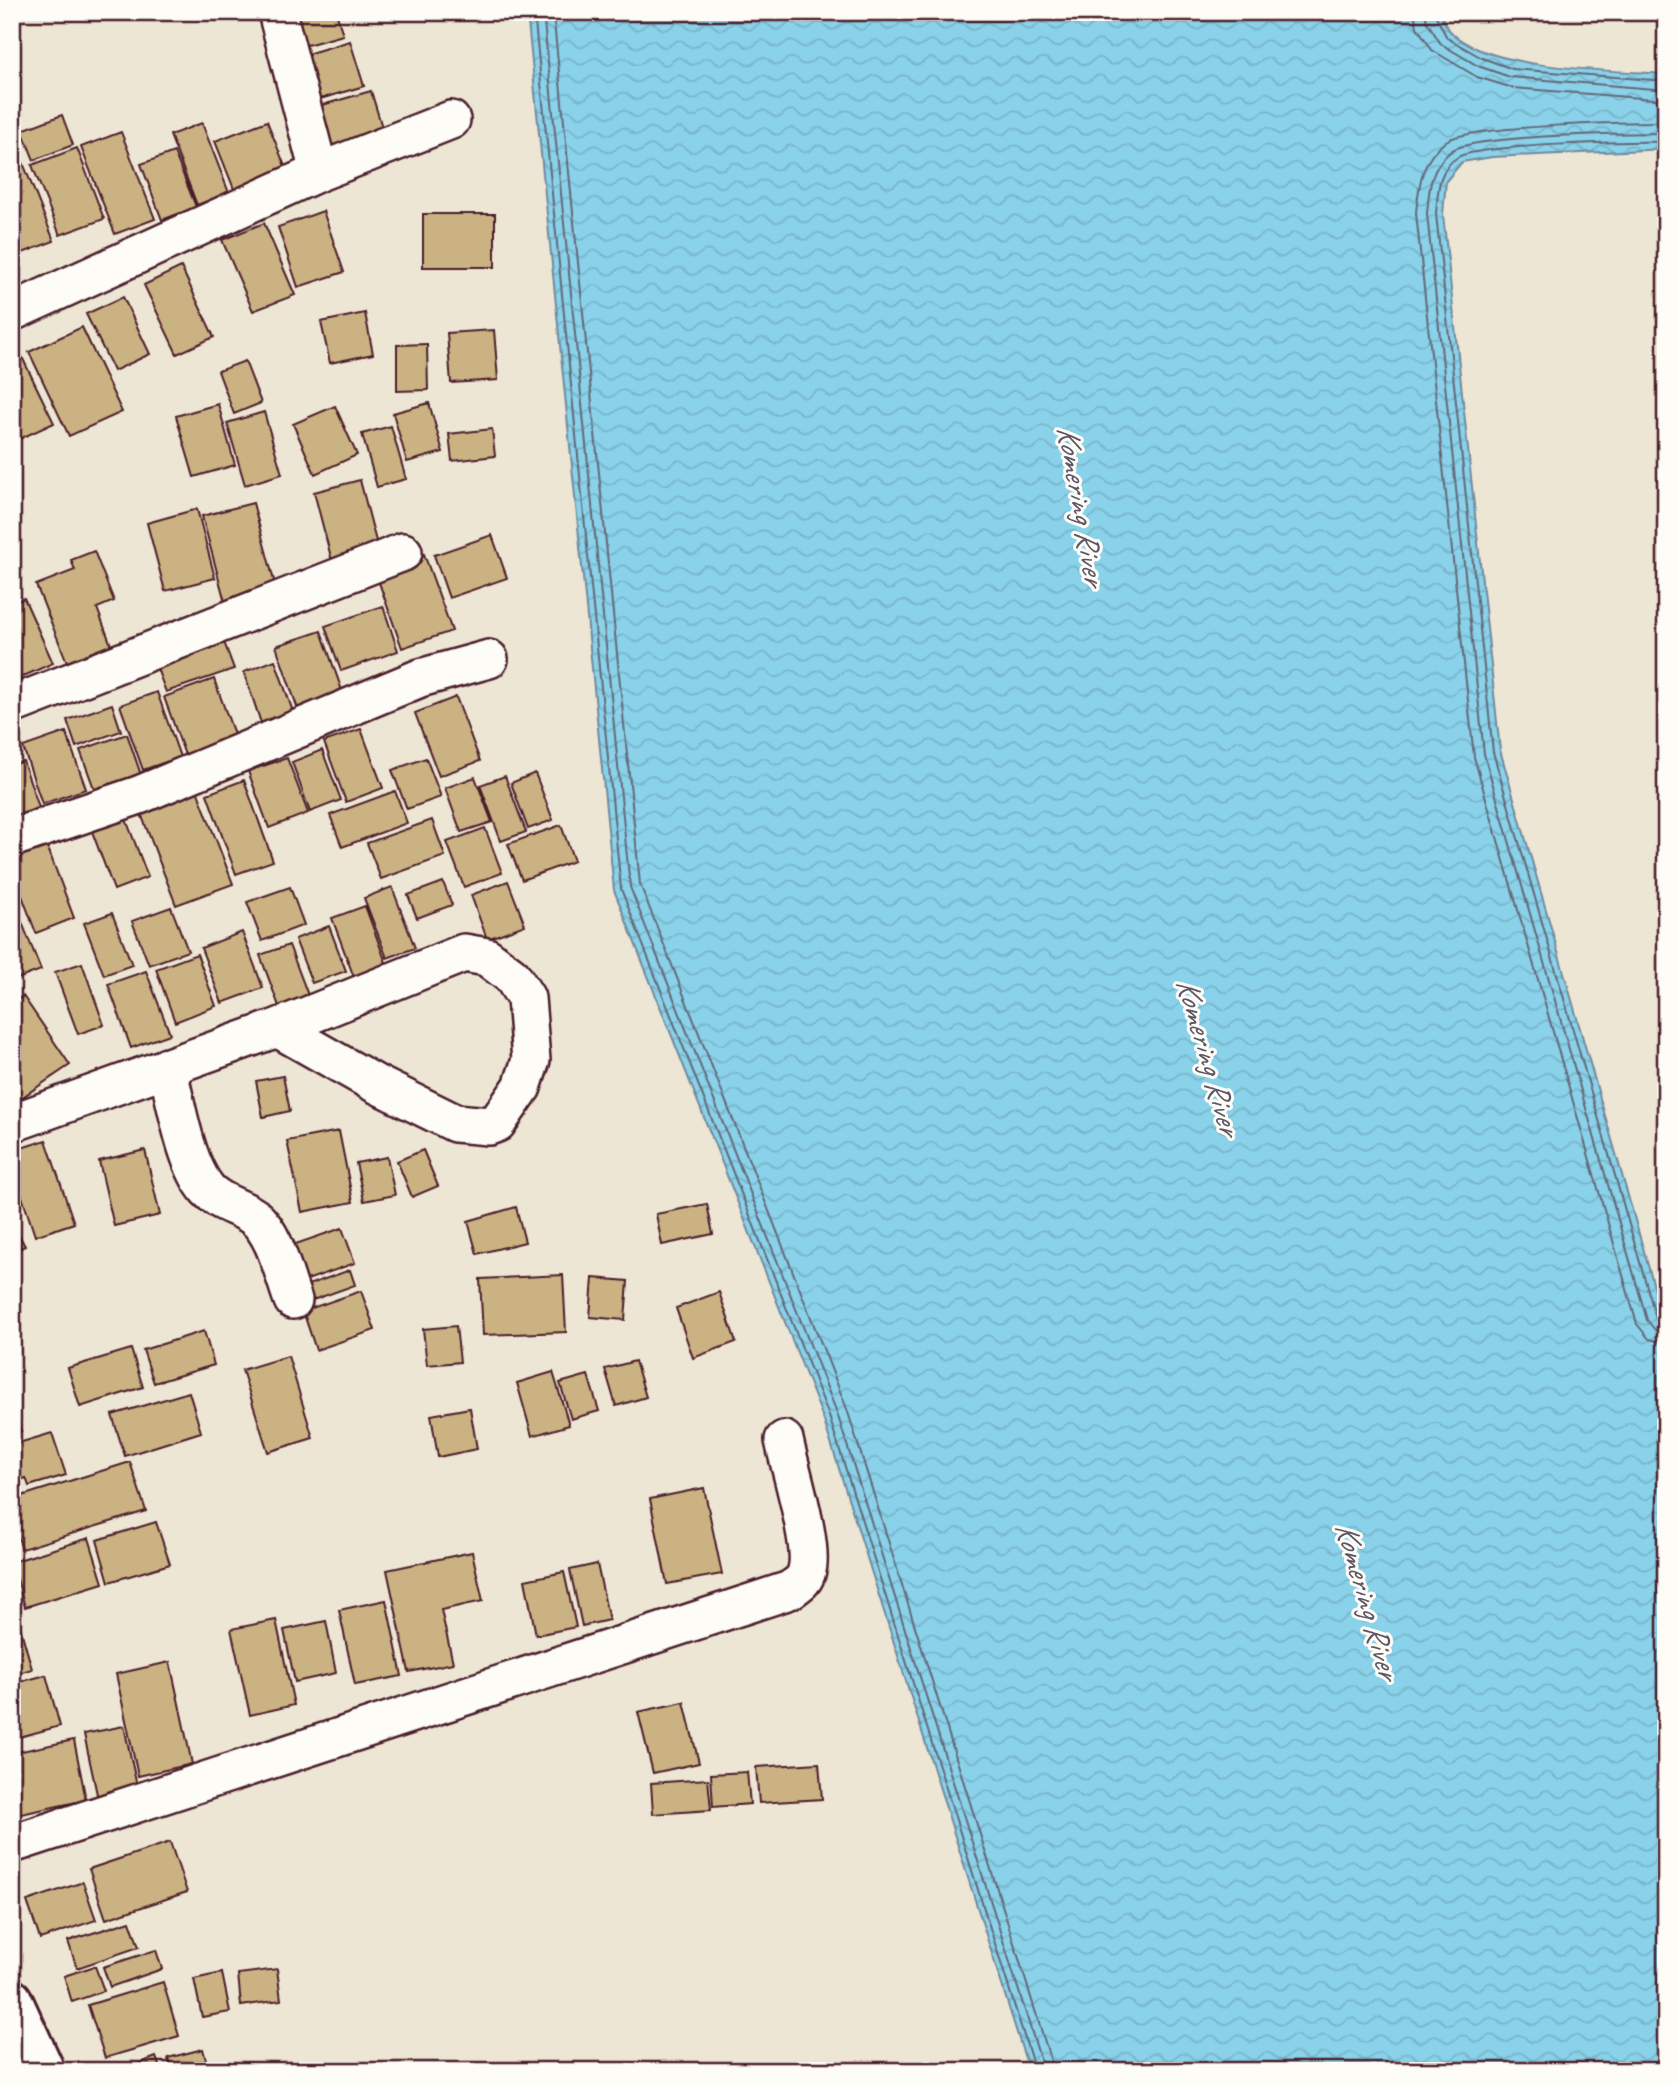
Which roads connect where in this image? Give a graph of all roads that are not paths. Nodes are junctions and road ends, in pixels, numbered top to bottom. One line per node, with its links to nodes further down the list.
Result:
1 (278, 12): 3 (street)
2 (451, 120): 3 (street)
3 (319, 172): 4 (street)
4 (12, 312)
5 (402, 552): 7 (street)
6 (489, 659): 8 (street)
7 (12, 705)
8 (12, 838)
9 (277, 1028): 9 (street); 10 (street)
10 (167, 1067): 11 (street); 12 (street)
11 (12, 1123)
12 (293, 1300)
13 (784, 1440): 14 (street)
14 (12, 1844)
15 (15, 2012): 16 (main road)
16 (45, 2071)

